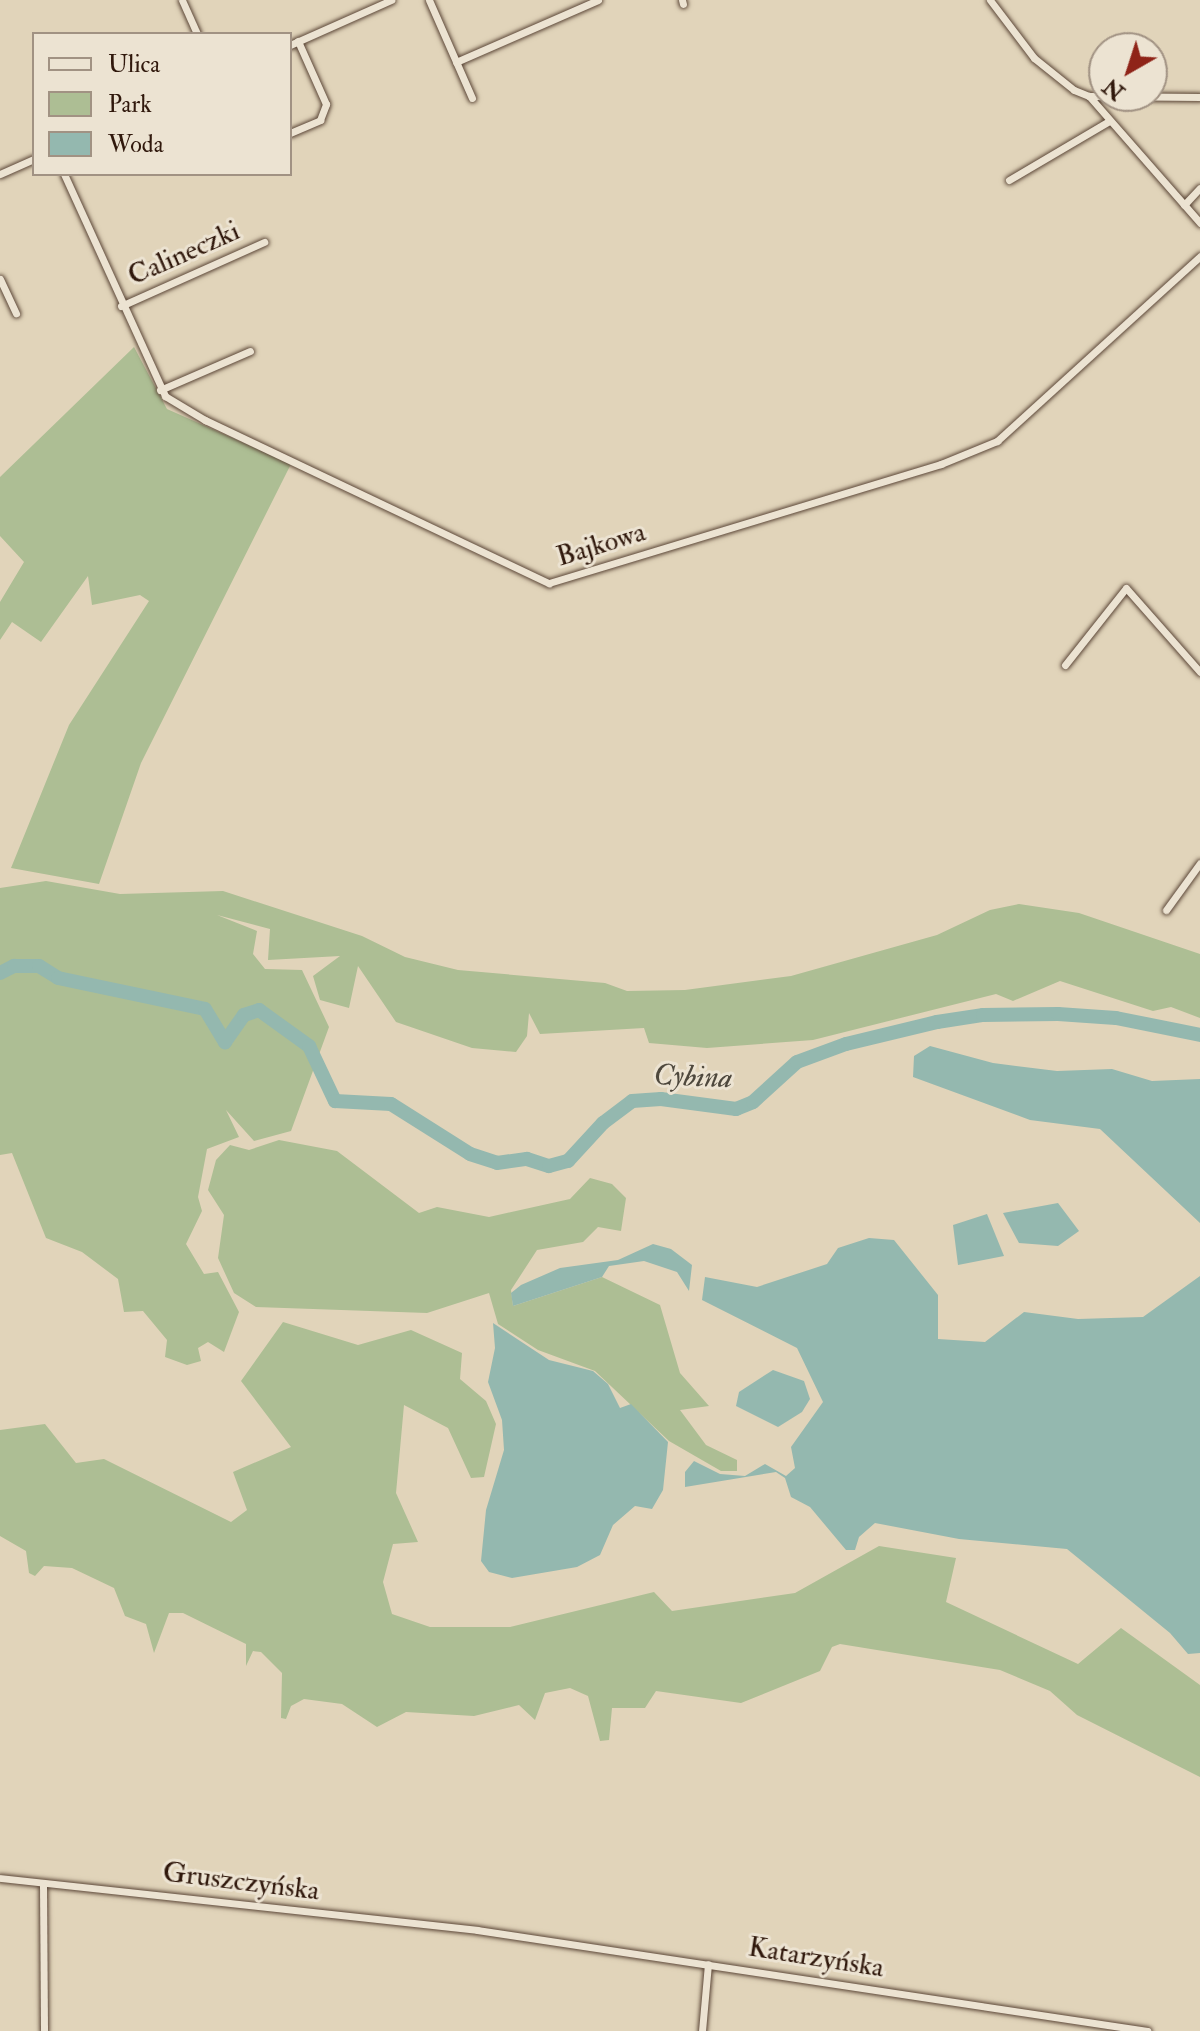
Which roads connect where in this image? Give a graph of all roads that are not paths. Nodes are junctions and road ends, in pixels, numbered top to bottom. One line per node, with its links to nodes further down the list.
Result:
1 (182, 0): 6 (street)
2 (391, 0): 7 (street)
3 (429, 0): 8 (street)
4 (598, 0): 8 (street)
5 (990, 0): 9 (street)
6 (196, 32)
7 (294, 43): 15 (street)
8 (456, 62): 12 (street)
9 (1088, 96)
10 (1168, 97): 11 (street)
11 (1200, 97)
12 (472, 98)
13 (1102, 112): 14 (street)
14 (1109, 121): 19 (street); 21 (street)
15 (292, 132)
16 (32, 160): 17 (street)
17 (0, 174)
18 (65, 176): 26 (street, Bajkowa)
19 (1009, 180)
20 (1200, 188): 21 (street)
21 (1184, 205): 22 (street)
22 (1200, 223)
23 (264, 242): 26 (street, Calineczki)
24 (1200, 256): 29 (street, Bajkowa)
25 (0, 279): 27 (street)
26 (121, 306): 29 (street, Bajkowa)
27 (16, 314)
28 (250, 351): 29 (street)
29 (160, 390)
30 (1065, 665): 31 (street)
31 (1200, 672)
32 (1200, 863): 33 (street)
33 (1166, 910)
34 (0, 1878): 35 (street, Gruszczyńska)
35 (43, 1884): 36 (street, Gruszczyńska); 38 (street)
36 (477, 1930): 37 (street, Katarzyńska)
37 (708, 1964): 39 (street); 40 (street, Katarzyńska)
38 (44, 2031)
39 (702, 2031)
40 (1147, 2031)

